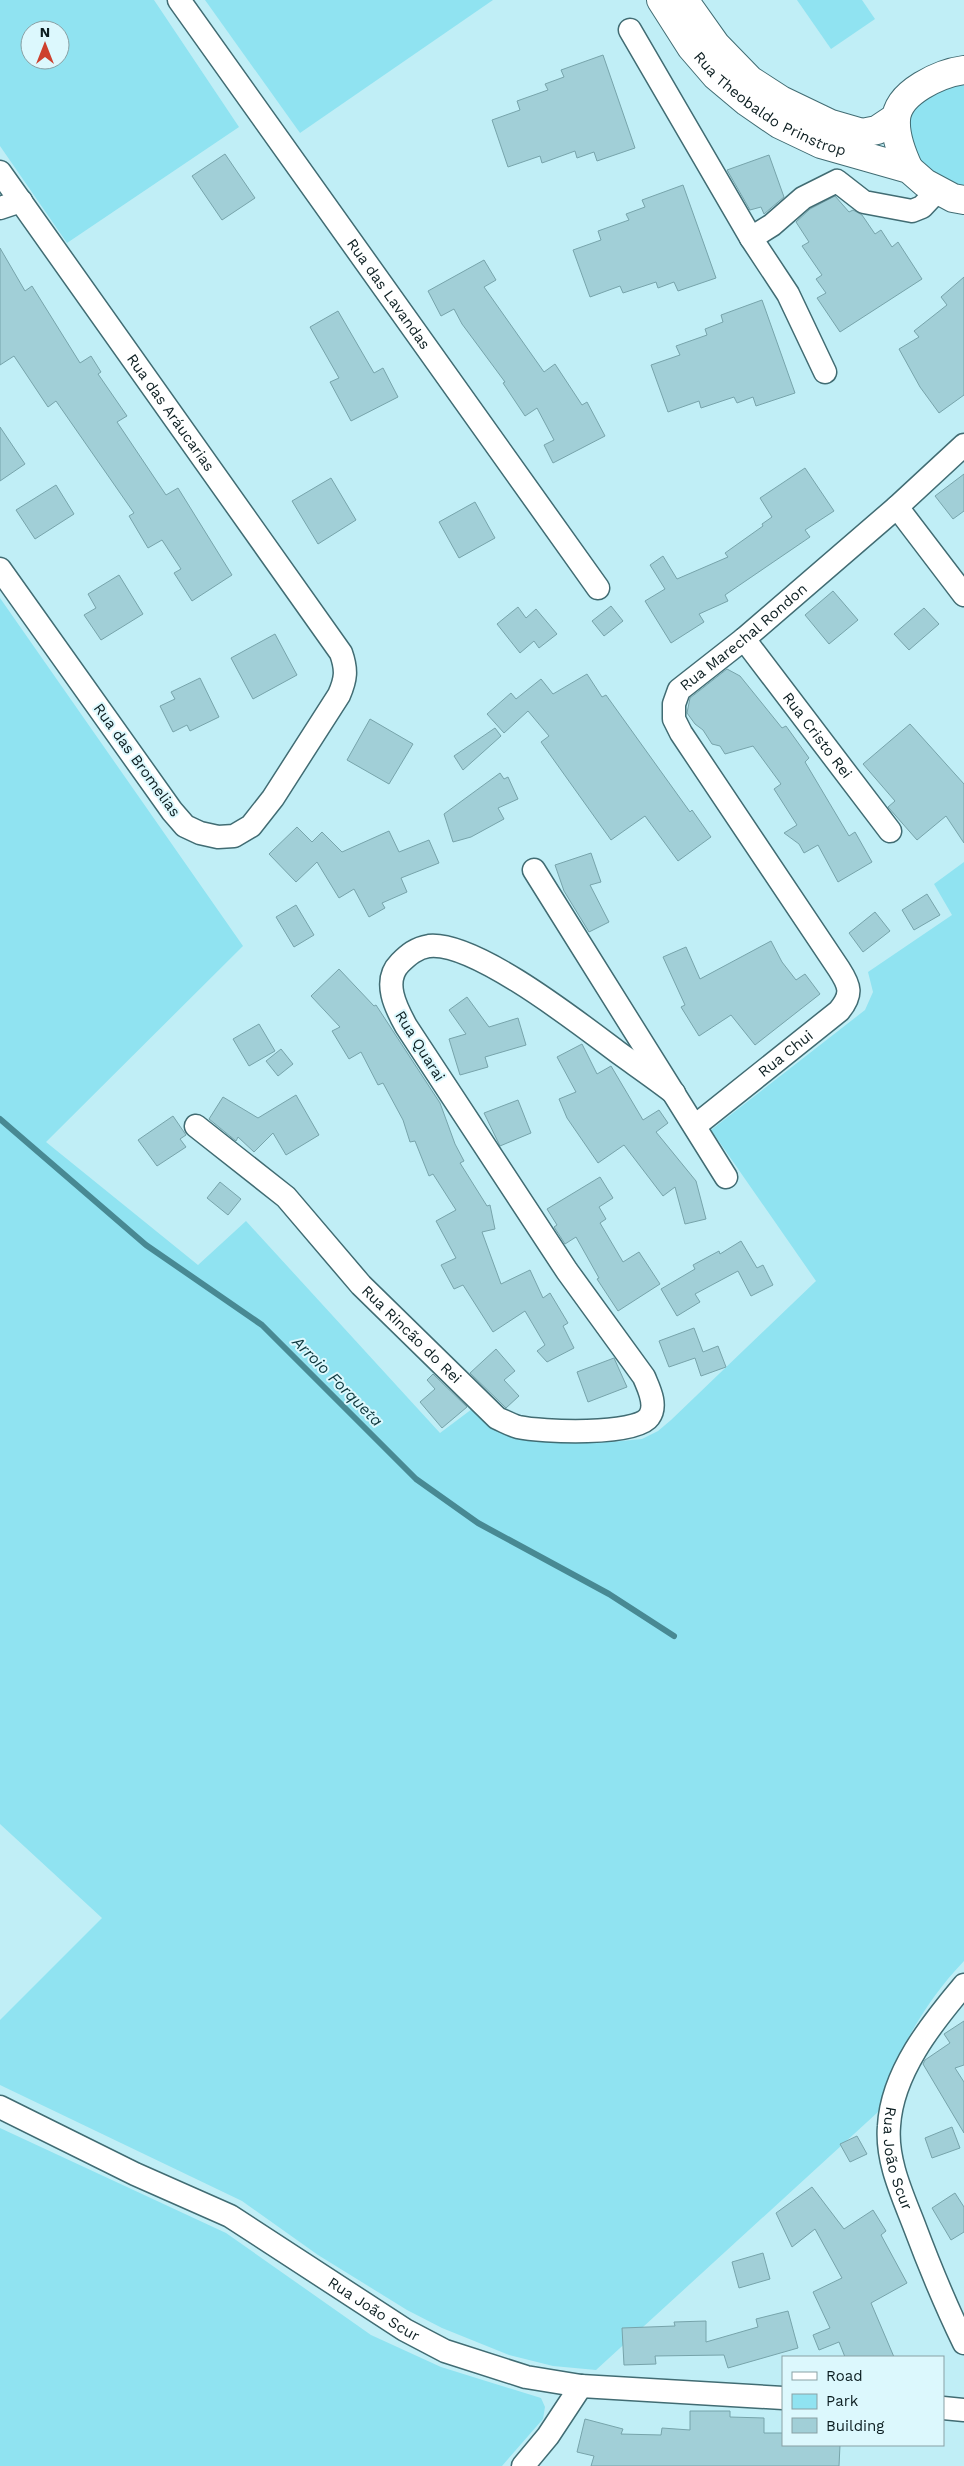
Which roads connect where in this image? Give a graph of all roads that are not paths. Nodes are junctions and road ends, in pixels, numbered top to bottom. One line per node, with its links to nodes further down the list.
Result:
1 (180, 0): 17 (street, Rua das Lavandas)
2 (661, 0): 7 (street, Rua Theobaldo Prinstrop)
3 (684, 0): 6 (street, Rua Theobaldo Prinstrop)
4 (630, 30): 12 (street)
5 (964, 70): 6 (street, Rua Theobaldo Prinstrop)
6 (895, 118): 7 (street)
7 (908, 169): 9 (street, Rua Theobaldo Prinstrop)
8 (0, 172): 11 (street, Rua das Aráucarias)
9 (938, 190): 10 (street, Rua Theobaldo Prinstrop); 12 (street)
10 (964, 200)
11 (10, 205): 20 (street, Rua das Aráucarias)
12 (752, 238): 13 (street)
13 (825, 372)
14 (964, 445): 15 (street, Rua Marechal Rondon)
15 (897, 507): 18 (street); 19 (street, Rua Marechal Rondon)
16 (0, 569): 20 (street, Rua das Bromelias)
17 (598, 588)
18 (964, 595)
19 (744, 639): 21 (street, Rua Cristo Rei); 23 (street, Rua Marechal Rondon)
20 (341, 653)
21 (890, 831)
22 (534, 870): 24 (street)
23 (839, 969): 26 (street, Rua Chui)
24 (674, 1093): 26 (street); 28 (street, Rua Quarai)
25 (196, 1126): 28 (street, Rua Rincão do Rei)
26 (695, 1126): 27 (street)
27 (726, 1177)
28 (651, 1393)
29 (964, 1984): 31 (street, Rua João Scur)
30 (0, 2107): 32 (street, Rua João Scur)
31 (964, 2343)
32 (581, 2386): 33 (street, Rua João Scur); 36 (street)
33 (782, 2398)
34 (944, 2408): 35 (street)
35 (964, 2410)
36 (523, 2466)

